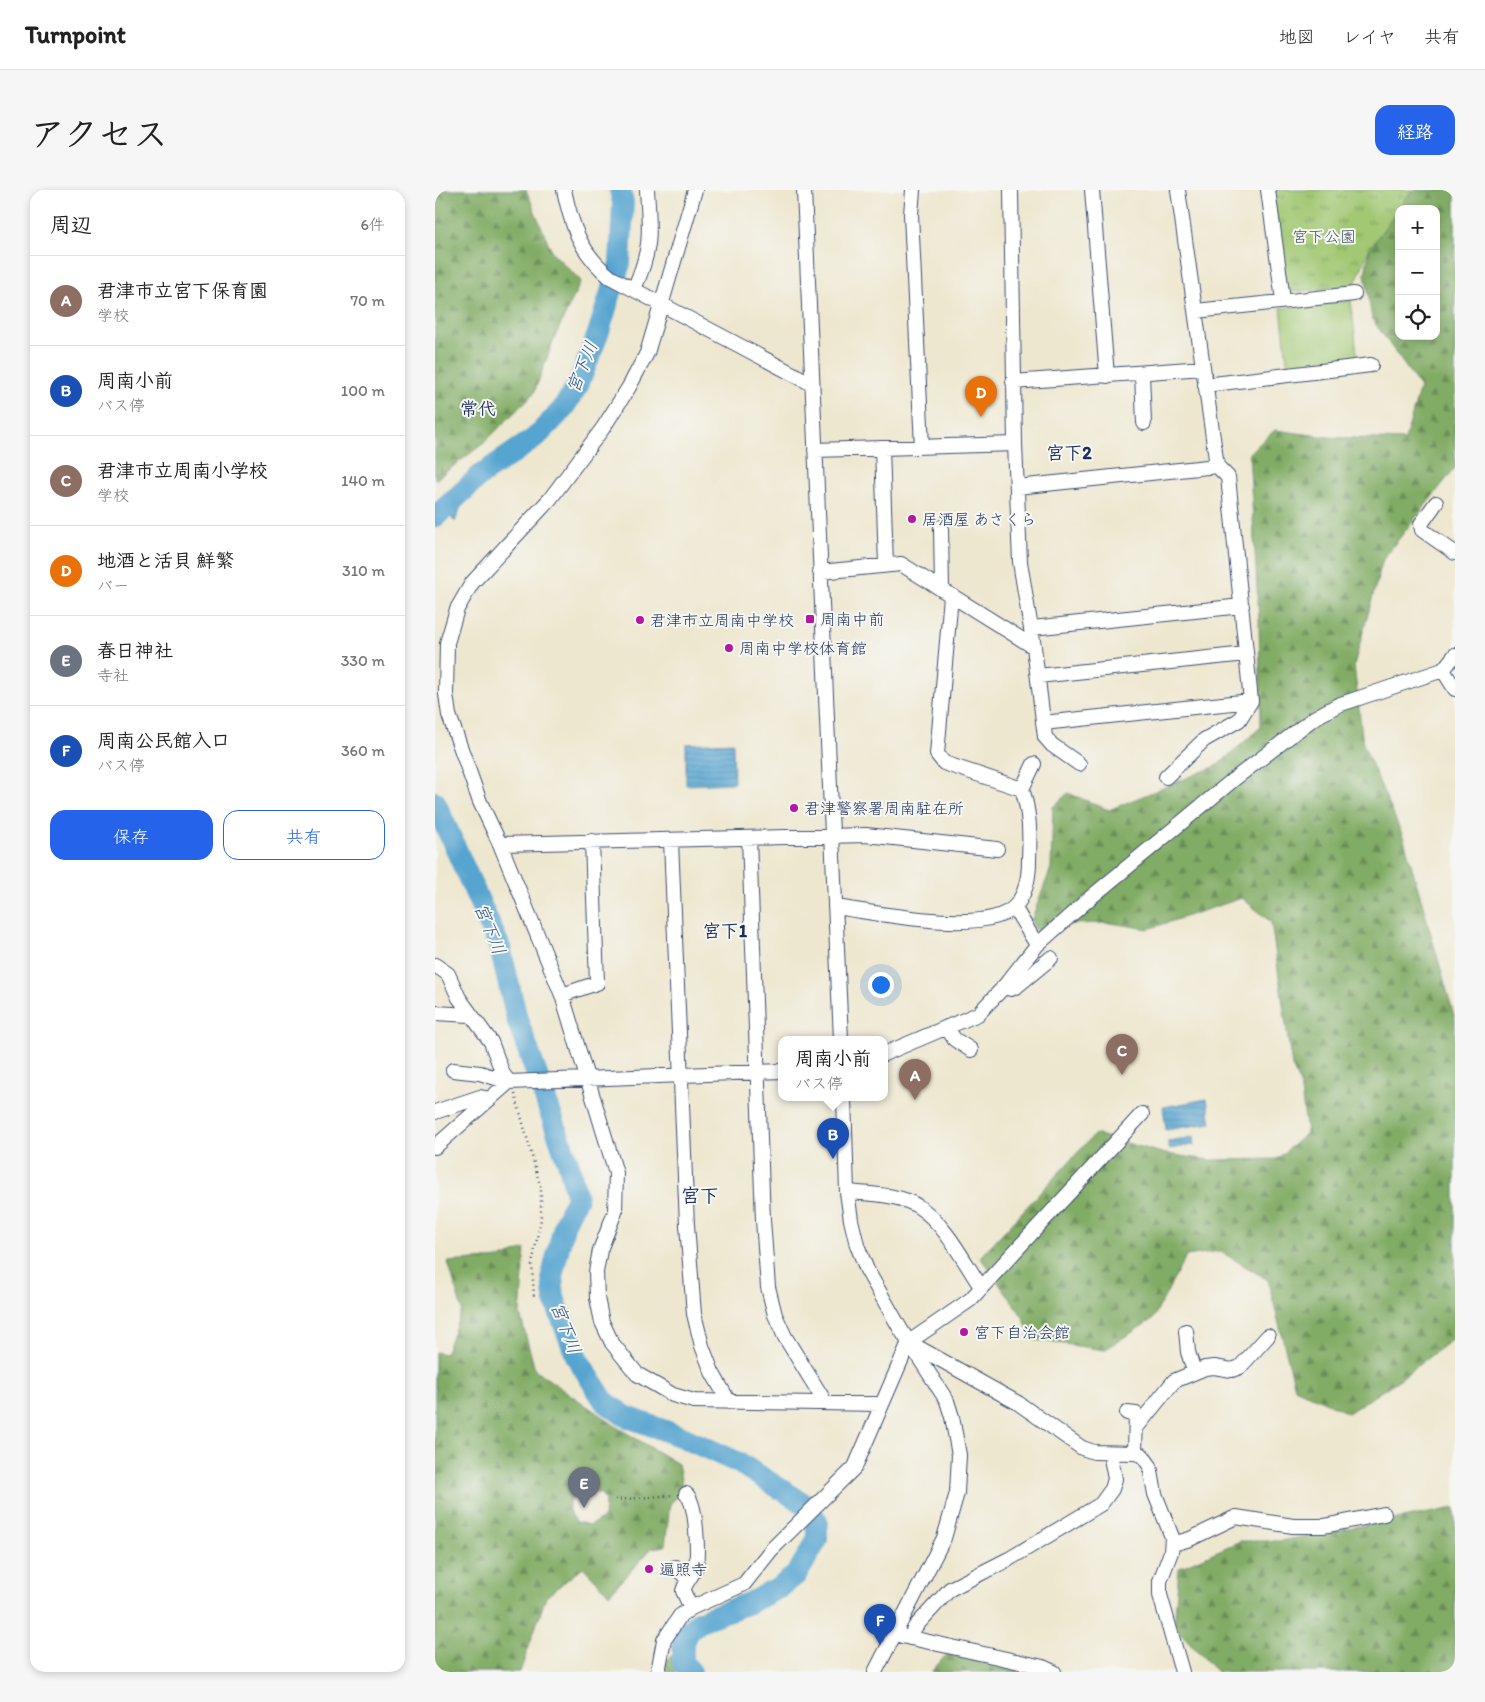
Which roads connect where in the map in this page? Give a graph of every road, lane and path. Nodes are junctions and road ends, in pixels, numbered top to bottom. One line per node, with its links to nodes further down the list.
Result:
1 (564, 190): 10 (street)
2 (647, 190): 10 (street)
3 (695, 190): 13 (street)
4 (804, 190): 20 (street)
5 (913, 190): 24 (street)
6 (1011, 190): 19 (street)
7 (1092, 190): 18 (street)
8 (1178, 190): 14 (street)
9 (1267, 190): 12 (street)
10 (632, 288): 13 (street)
11 (1354, 294): 12 (street)
12 (1283, 300): 14 (street)
13 (661, 303): 20 (street); 53 (street)
14 (1196, 312): 16 (street)
15 (1371, 365): 21 (street)
16 (1203, 368): 17 (street); 21 (street)
17 (1142, 373): 18 (street); 22 (street)
18 (1107, 376): 19 (street)
19 (1013, 382): 23 (street)
20 (812, 384): 26 (street)
21 (1205, 386): 27 (street)
22 (1144, 423)
23 (1015, 444): 24 (street); 28 (street)
24 (922, 446): 25 (street)
25 (882, 448): 26 (street); 32 (street)
26 (815, 450): 33 (street)
27 (1217, 466): 28 (street); 35 (street)
28 (1017, 487): 36 (street)
29 (1436, 503): 31 (street)
30 (941, 527): 34 (street)
31 (1455, 553)
32 (886, 565): 33 (street); 34 (street)
33 (820, 572): 49 (street)
34 (947, 593): 37 (street); 48 (street)
35 (1242, 606): 36 (street); 38 (street)
36 (1031, 628): 37 (street)
37 (1034, 646): 41 (street)
38 (1246, 654): 41 (street); 43 (street)
39 (1455, 655): 40 (street)
40 (1443, 670): 42 (street); 57 (street)
41 (1038, 676): 44 (street)
42 (1455, 689)
43 (1251, 702): 44 (street); 47 (street)
44 (1043, 723): 46 (street)
45 (1034, 764): 48 (street)
46 (1079, 764)
47 (1166, 777)
48 (1022, 789): 56 (street)
49 (833, 837): 50 (street); 54 (street); 55 (street)
50 (749, 838): 52 (street); 70 (street)
51 (592, 841): 52 (street); 53 (street); 61 (street)
52 (671, 841): 71 (street)
53 (500, 844): 61 (street)
54 (997, 849)
55 (835, 907): 56 (street); 65 (street)
56 (1014, 907): 57 (street)
57 (1037, 945): 60 (street)
58 (1051, 958): 60 (street)
59 (435, 965): 63 (street)
60 (1003, 988): 64 (street)
61 (562, 995): 72 (street)
62 (435, 1013): 63 (street)
63 (470, 1015): 73 (street)
64 (947, 1027): 66 (street); 67 (street)
65 (841, 1036)
66 (971, 1050)
67 (888, 1052)
68 (453, 1070): 73 (street)
69 (778, 1071): 70 (street)
70 (758, 1072): 71 (street); 87 (street)
71 (681, 1076): 72 (street); 86 (street)
72 (587, 1079): 73 (street); 86 (street)
73 (514, 1082): 74 (street); 81 (path)
74 (490, 1099): 76 (street); 78 (street)
75 (844, 1101): 79 (street)
76 (435, 1112)
77 (1142, 1114): 80 (street)
78 (435, 1147)
79 (847, 1192): 80 (street); 84 (street)
80 (981, 1287): 84 (street)
81 (534, 1298)
82 (1186, 1331): 85 (street)
83 (1268, 1336): 85 (street)
84 (909, 1342): 88 (street); 92 (street); 100 (street)
85 (1195, 1370): 90 (street)
86 (729, 1402): 87 (street)
87 (825, 1402): 88 (street)
88 (882, 1404): 99 (street)
89 (1127, 1413): 90 (street)
90 (1136, 1428): 91 (street)
91 (1135, 1453): 92 (street); 96 (street)
92 (1110, 1454): 101 (street)
93 (686, 1494): 94 (path); 98 (street)
94 (615, 1500)
95 (1384, 1514): 96 (street)
96 (1173, 1544): 105 (street)
97 (675, 1567): 98 (street)
98 (687, 1579): 99 (street)
99 (691, 1608): 102 (street)
100 (895, 1635): 101 (street); 103 (street)
101 (911, 1638): 104 (street)
102 (657, 1672)
103 (875, 1672)
104 (1054, 1672)
105 (1182, 1672)

